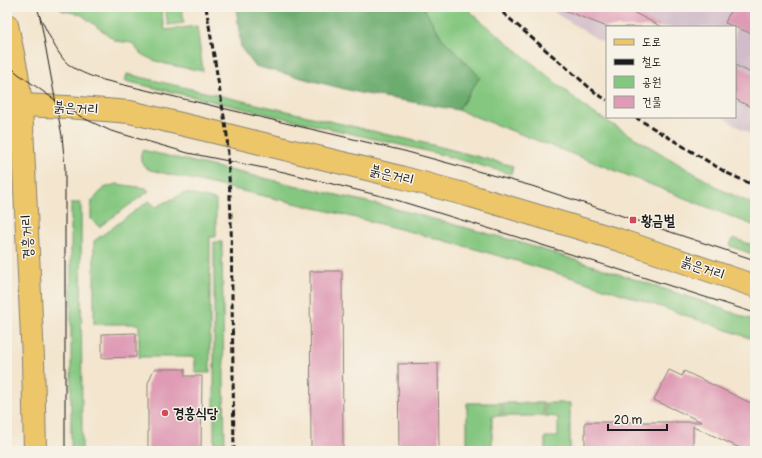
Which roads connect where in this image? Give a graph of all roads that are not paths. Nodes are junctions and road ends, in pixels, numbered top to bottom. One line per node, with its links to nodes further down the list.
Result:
1 (7, 25): 2 (main road, 경흥거리)
2 (14, 106): 3 (main road, 붉은거리); 4 (main road, 경흥거리)
3 (755, 286)
4 (35, 451)

